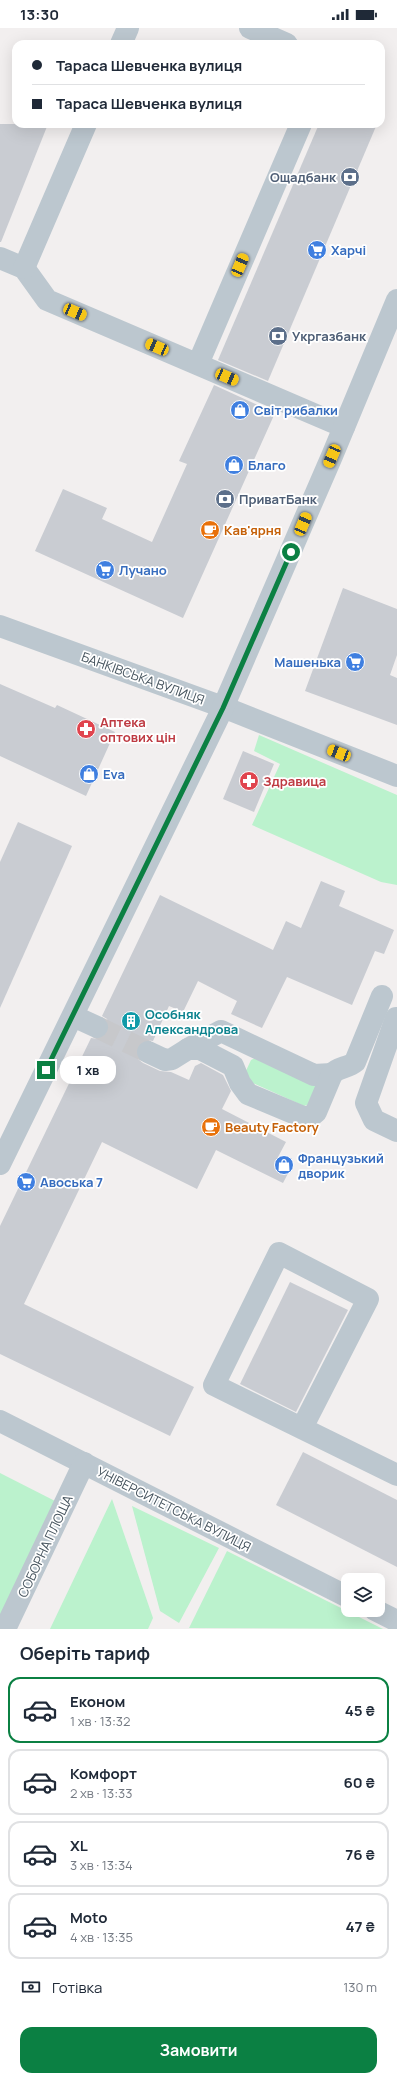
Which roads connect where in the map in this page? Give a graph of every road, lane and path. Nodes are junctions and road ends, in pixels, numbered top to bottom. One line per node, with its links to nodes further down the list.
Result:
1 (128, 28): 3 (street)
2 (250, 28): 4 (street)
3 (123, 40)
4 (278, 40)
5 (84, 128): 8 (street)
6 (299, 128): 10 (street)
7 (0, 258): 8 (street)
8 (24, 268): 10 (street)
9 (397, 300): 11 (street)
10 (198, 364): 11 (street)
11 (344, 427): 13 (street)
12 (0, 626): 13 (street, БАНКІВСЬКА ВУЛИЦЯ)
13 (223, 708): 14 (street, БАНКІВСЬКА ВУЛИЦЯ); 16 (street)
14 (397, 776)
15 (382, 996): 21 (street)
16 (73, 1016): 18 (street); 23 (street)
17 (397, 1019): 22 (street)
18 (97, 1027)
19 (188, 1049): 20 (street); 21 (street); 21 (street)
20 (148, 1052)
21 (332, 1074)
22 (397, 1131)
23 (0, 1164)
24 (0, 1421): 26 (street, УНІВЕРСИТЕТСЬКА ВУЛИЦЯ)
25 (302, 1428): 25 (street); 27 (street)
26 (84, 1463): 28 (street, УНІВЕРСИТЕТСЬКА ВУЛИЦЯ); 31 (street, СОБОРНА ПЛОЩА)
27 (397, 1474)
28 (341, 1593)
29 (385, 1615): 30 (street)
30 (397, 1621)
31 (5, 1629)

